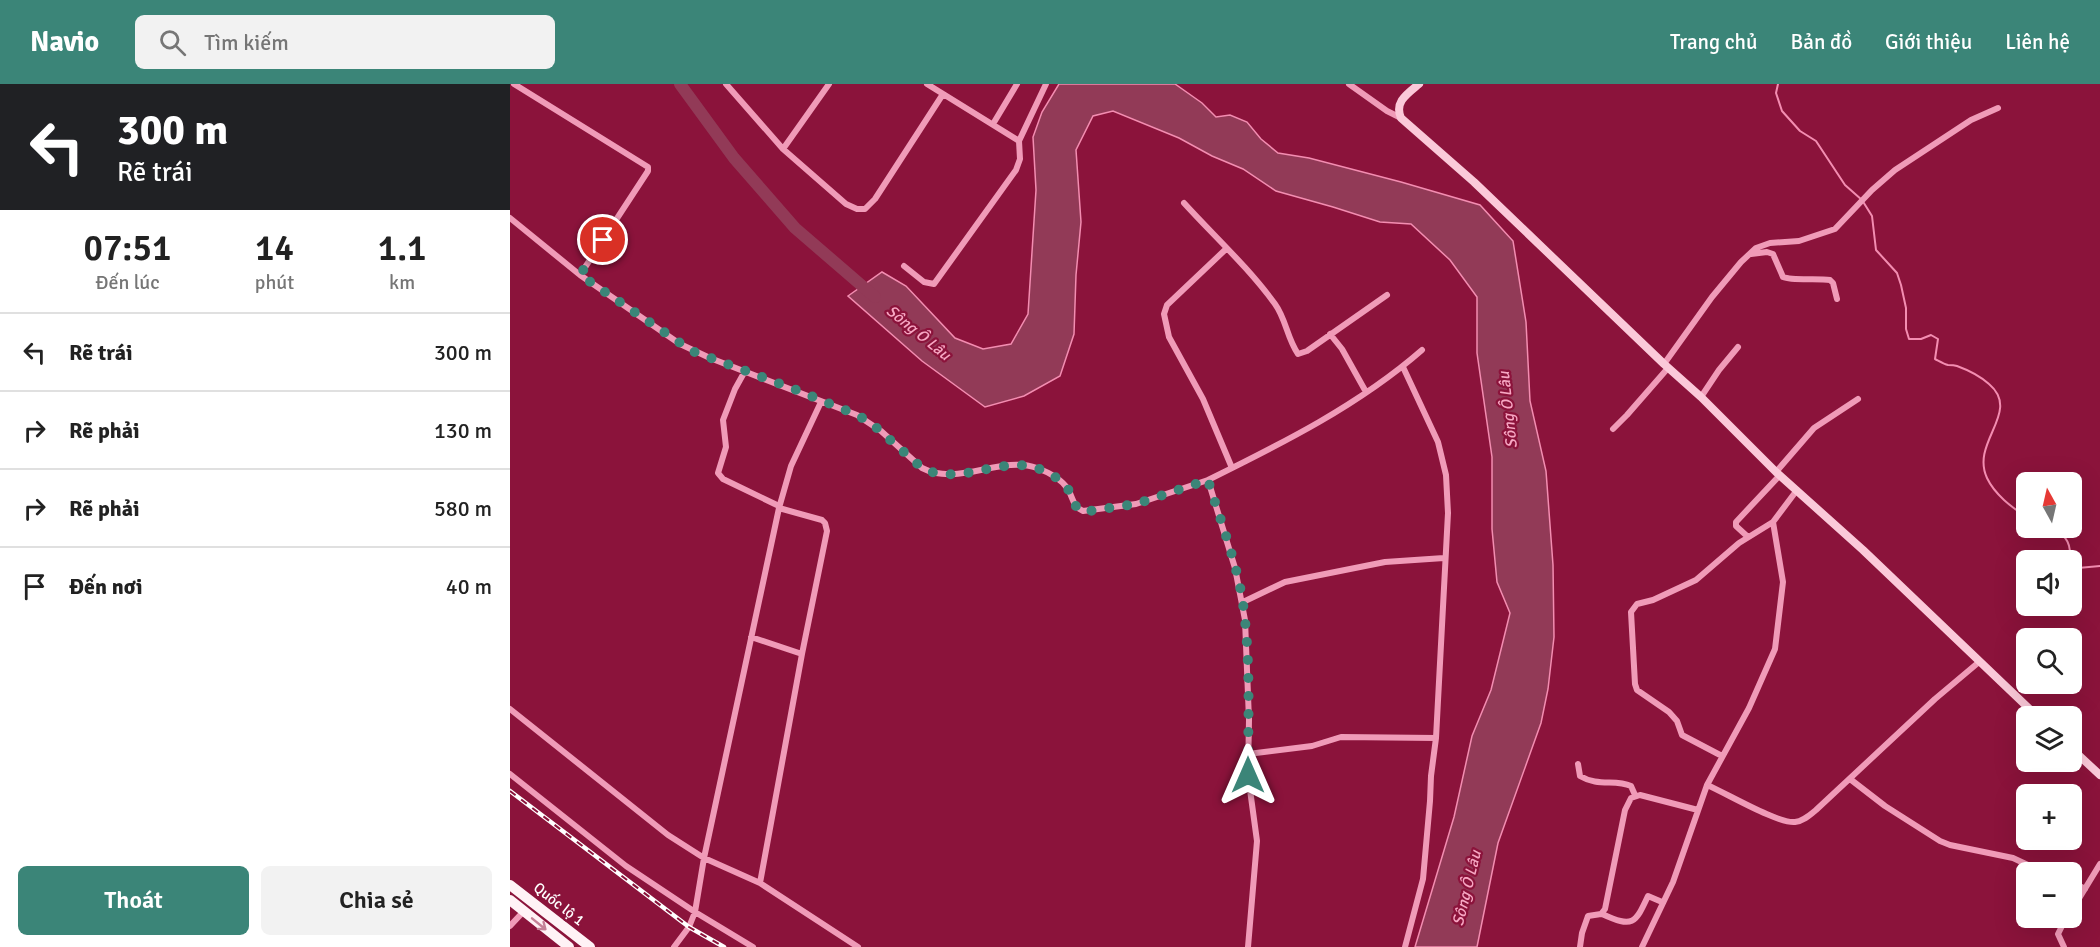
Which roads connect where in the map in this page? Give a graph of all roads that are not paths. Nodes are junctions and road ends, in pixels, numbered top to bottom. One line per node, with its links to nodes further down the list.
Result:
1 (514, 84): 20 (street)
2 (726, 84): 14 (street)
3 (829, 84): 14 (street)
4 (927, 84): 9 (street)
5 (1017, 84): 12 (street)
6 (1046, 84): 13 (street)
7 (1349, 84): 11 (street)
8 (1419, 84): 11 (main road)
9 (943, 94): 12 (street); 14 (street)
10 (1998, 108): 18 (street)
11 (1401, 118): 26 (main road)
12 (993, 124): 13 (street)
13 (1019, 141): 19 (street)
14 (783, 149)
15 (1184, 203): 17 (street)
16 (510, 218): 20 (street)
17 (1226, 249): 23 (street); 34 (street)
18 (1748, 255): 22 (street); 26 (street)
19 (904, 266)
20 (580, 275): 28 (street)
21 (1387, 295): 23 (street)
22 (1836, 298)
23 (1330, 334): 29 (street)
24 (1738, 347): 30 (street)
25 (1422, 350): 27 (street)
26 (1666, 366): 30 (main road); 33 (street)
27 (1403, 367): 29 (street); 41 (street)
28 (745, 371): 32 (street); 38 (street)
29 (1366, 392): 34 (street)
30 (1701, 397): 35 (main road)
31 (1858, 399): 35 (street)
32 (821, 402): 36 (street); 38 (street)
33 (1612, 429)
34 (1232, 468): 36 (street)
35 (1778, 474): 37 (main road); 40 (street)
36 (1208, 480): 42 (street)
37 (1797, 490): 39 (street); 45 (main road)
38 (779, 507): 43 (street); 44 (street)
39 (1773, 522): 40 (street); 50 (street)
40 (1748, 537): 50 (street)
41 (1444, 558): 42 (street); 48 (street)
42 (1243, 602): 49 (street)
43 (751, 637): 44 (street); 59 (street)
44 (802, 654): 62 (street)
45 (1979, 662): 46 (main road); 55 (street)
46 (2026, 706)
47 (510, 709): 59 (street)
48 (1436, 738): 49 (street); 82 (street)
49 (1248, 754): 81 (street)
50 (1722, 756): 56 (street)
51 (2082, 758): 54 (main road)
52 (1578, 764): 57 (street)
53 (510, 774): 70 (street)
54 (2100, 775)
55 (1850, 779): 56 (street); 60 (street)
56 (1707, 785): 58 (street)
57 (1635, 795): 58 (street); 71 (street)
58 (1698, 810): 68 (street)
59 (704, 858): 62 (street); 70 (street)
60 (2021, 862)
61 (2100, 864): 65 (street)
62 (760, 883): 74 (street)
63 (510, 885): 76 (highway, Quốc lộ 1)
64 (2082, 887): 65 (street)
65 (2085, 889): 66 (street)
66 (2082, 894)
67 (510, 900): 69 (highway, Quốc lộ 1)
68 (1662, 902): 71 (street); 84 (street)
69 (524, 911): 72 (street); 75 (highway, Quốc lộ 1, one-way to 75)
70 (695, 912): 77 (street); 78 (street)
71 (1602, 914): 83 (street)
72 (510, 926)
73 (2061, 928): 85 (street)
74 (847, 940): 79 (street); 80 (street)
75 (569, 947)
76 (590, 947)
77 (674, 947)
78 (753, 947)
79 (842, 947)
80 (858, 947)
81 (1248, 947)
82 (1405, 947)
83 (1580, 947)
84 (1642, 947)
85 (2064, 947)

